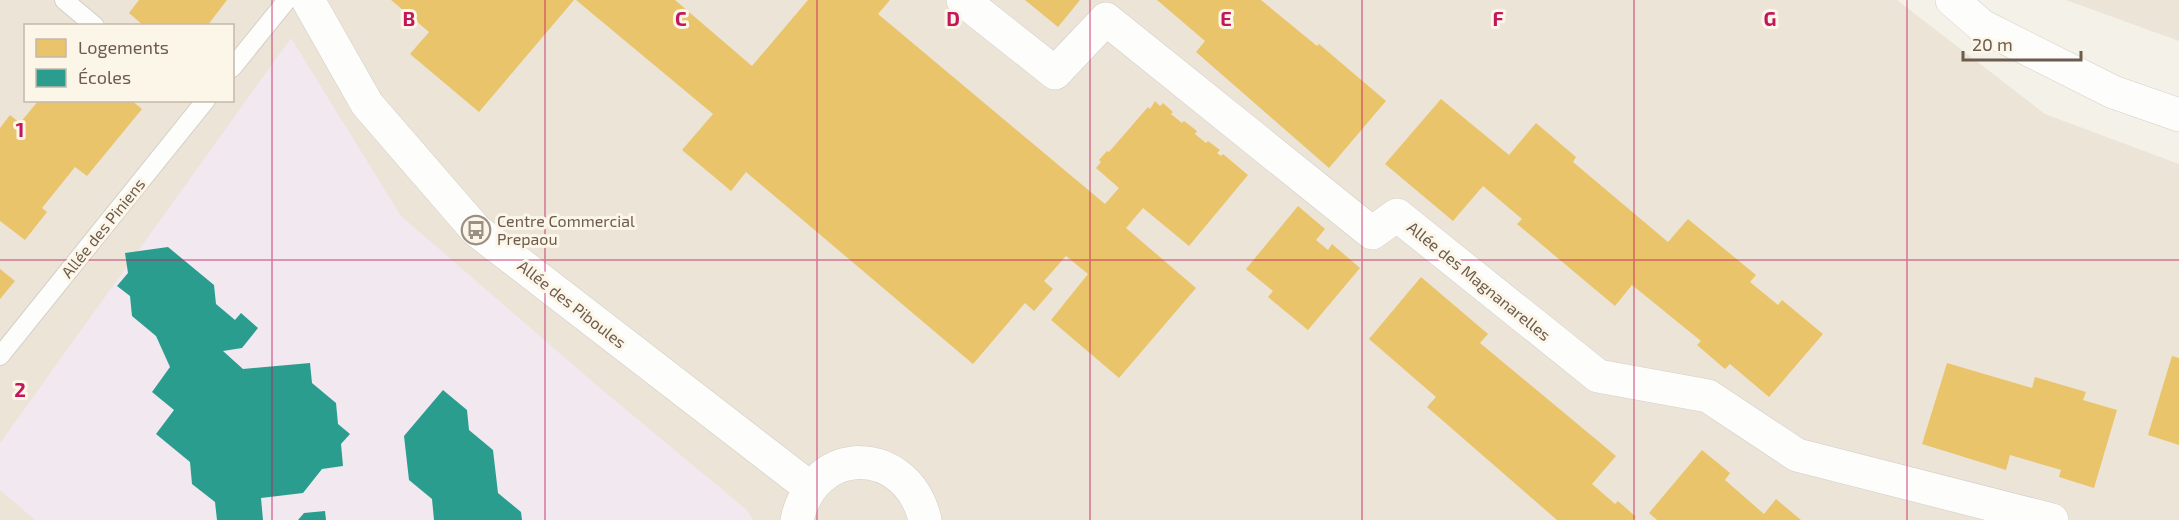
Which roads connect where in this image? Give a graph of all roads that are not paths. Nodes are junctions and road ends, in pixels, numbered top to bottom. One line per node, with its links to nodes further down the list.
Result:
1 (64, 0): 6 (lane)
2 (287, 0): 7 (lane)
3 (308, 0): 11 (street, Allée des Piboules)
4 (963, 0): 14 (street, Allée des Magnanarelles)
5 (1952, 0): 9 (street)
6 (93, 24)
7 (234, 66)
8 (197, 104): 10 (lane, Allée des Piniens)
9 (2179, 115)
10 (0, 356)
11 (809, 487): 12 (street); 13 (street)
12 (797, 520)
13 (926, 520)
14 (2052, 520)

